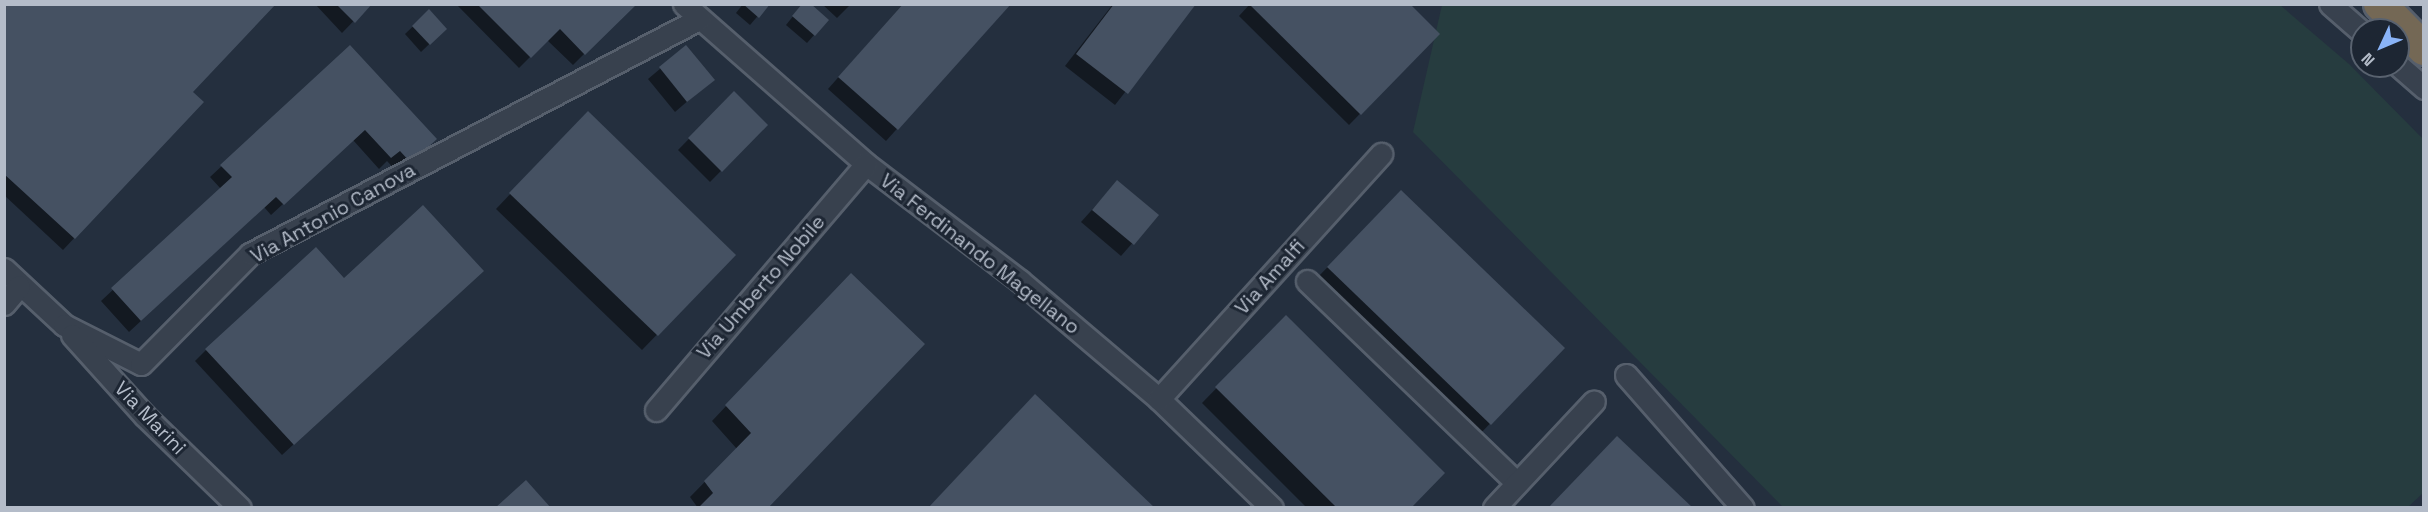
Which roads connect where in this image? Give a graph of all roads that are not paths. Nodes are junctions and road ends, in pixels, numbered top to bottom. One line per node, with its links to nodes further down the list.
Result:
1 (2330, 4): 4 (street)
2 (2380, 4): 5 (highway)
3 (692, 12): 9 (street, Via Ferdinando Magellano); 14 (street, Via Antonio Canova)
4 (2350, 22)
5 (2424, 49)
6 (2410, 76): 7 (street)
7 (2424, 88)
8 (1381, 154): 16 (street, Via Amalfi)
9 (866, 164): 16 (street, Via Ferdinando Magellano); 18 (street, Via Umberto Nobile)
10 (4, 270): 12 (street, Via Antonio Canova)
11 (1307, 281): 19 (street)
12 (19, 286): 13 (street); 14 (street, Via Antonio Canova)
13 (4, 304)
14 (64, 325): 20 (street, Via Marini)
15 (1626, 375): 23 (street)
16 (1159, 399): 21 (street, Via Ferdinando Magellano)
17 (1594, 401): 19 (street)
18 (656, 410)
19 (1517, 483): 22 (street)
20 (240, 507)
21 (1272, 507)
22 (1494, 507)
23 (1743, 507)

